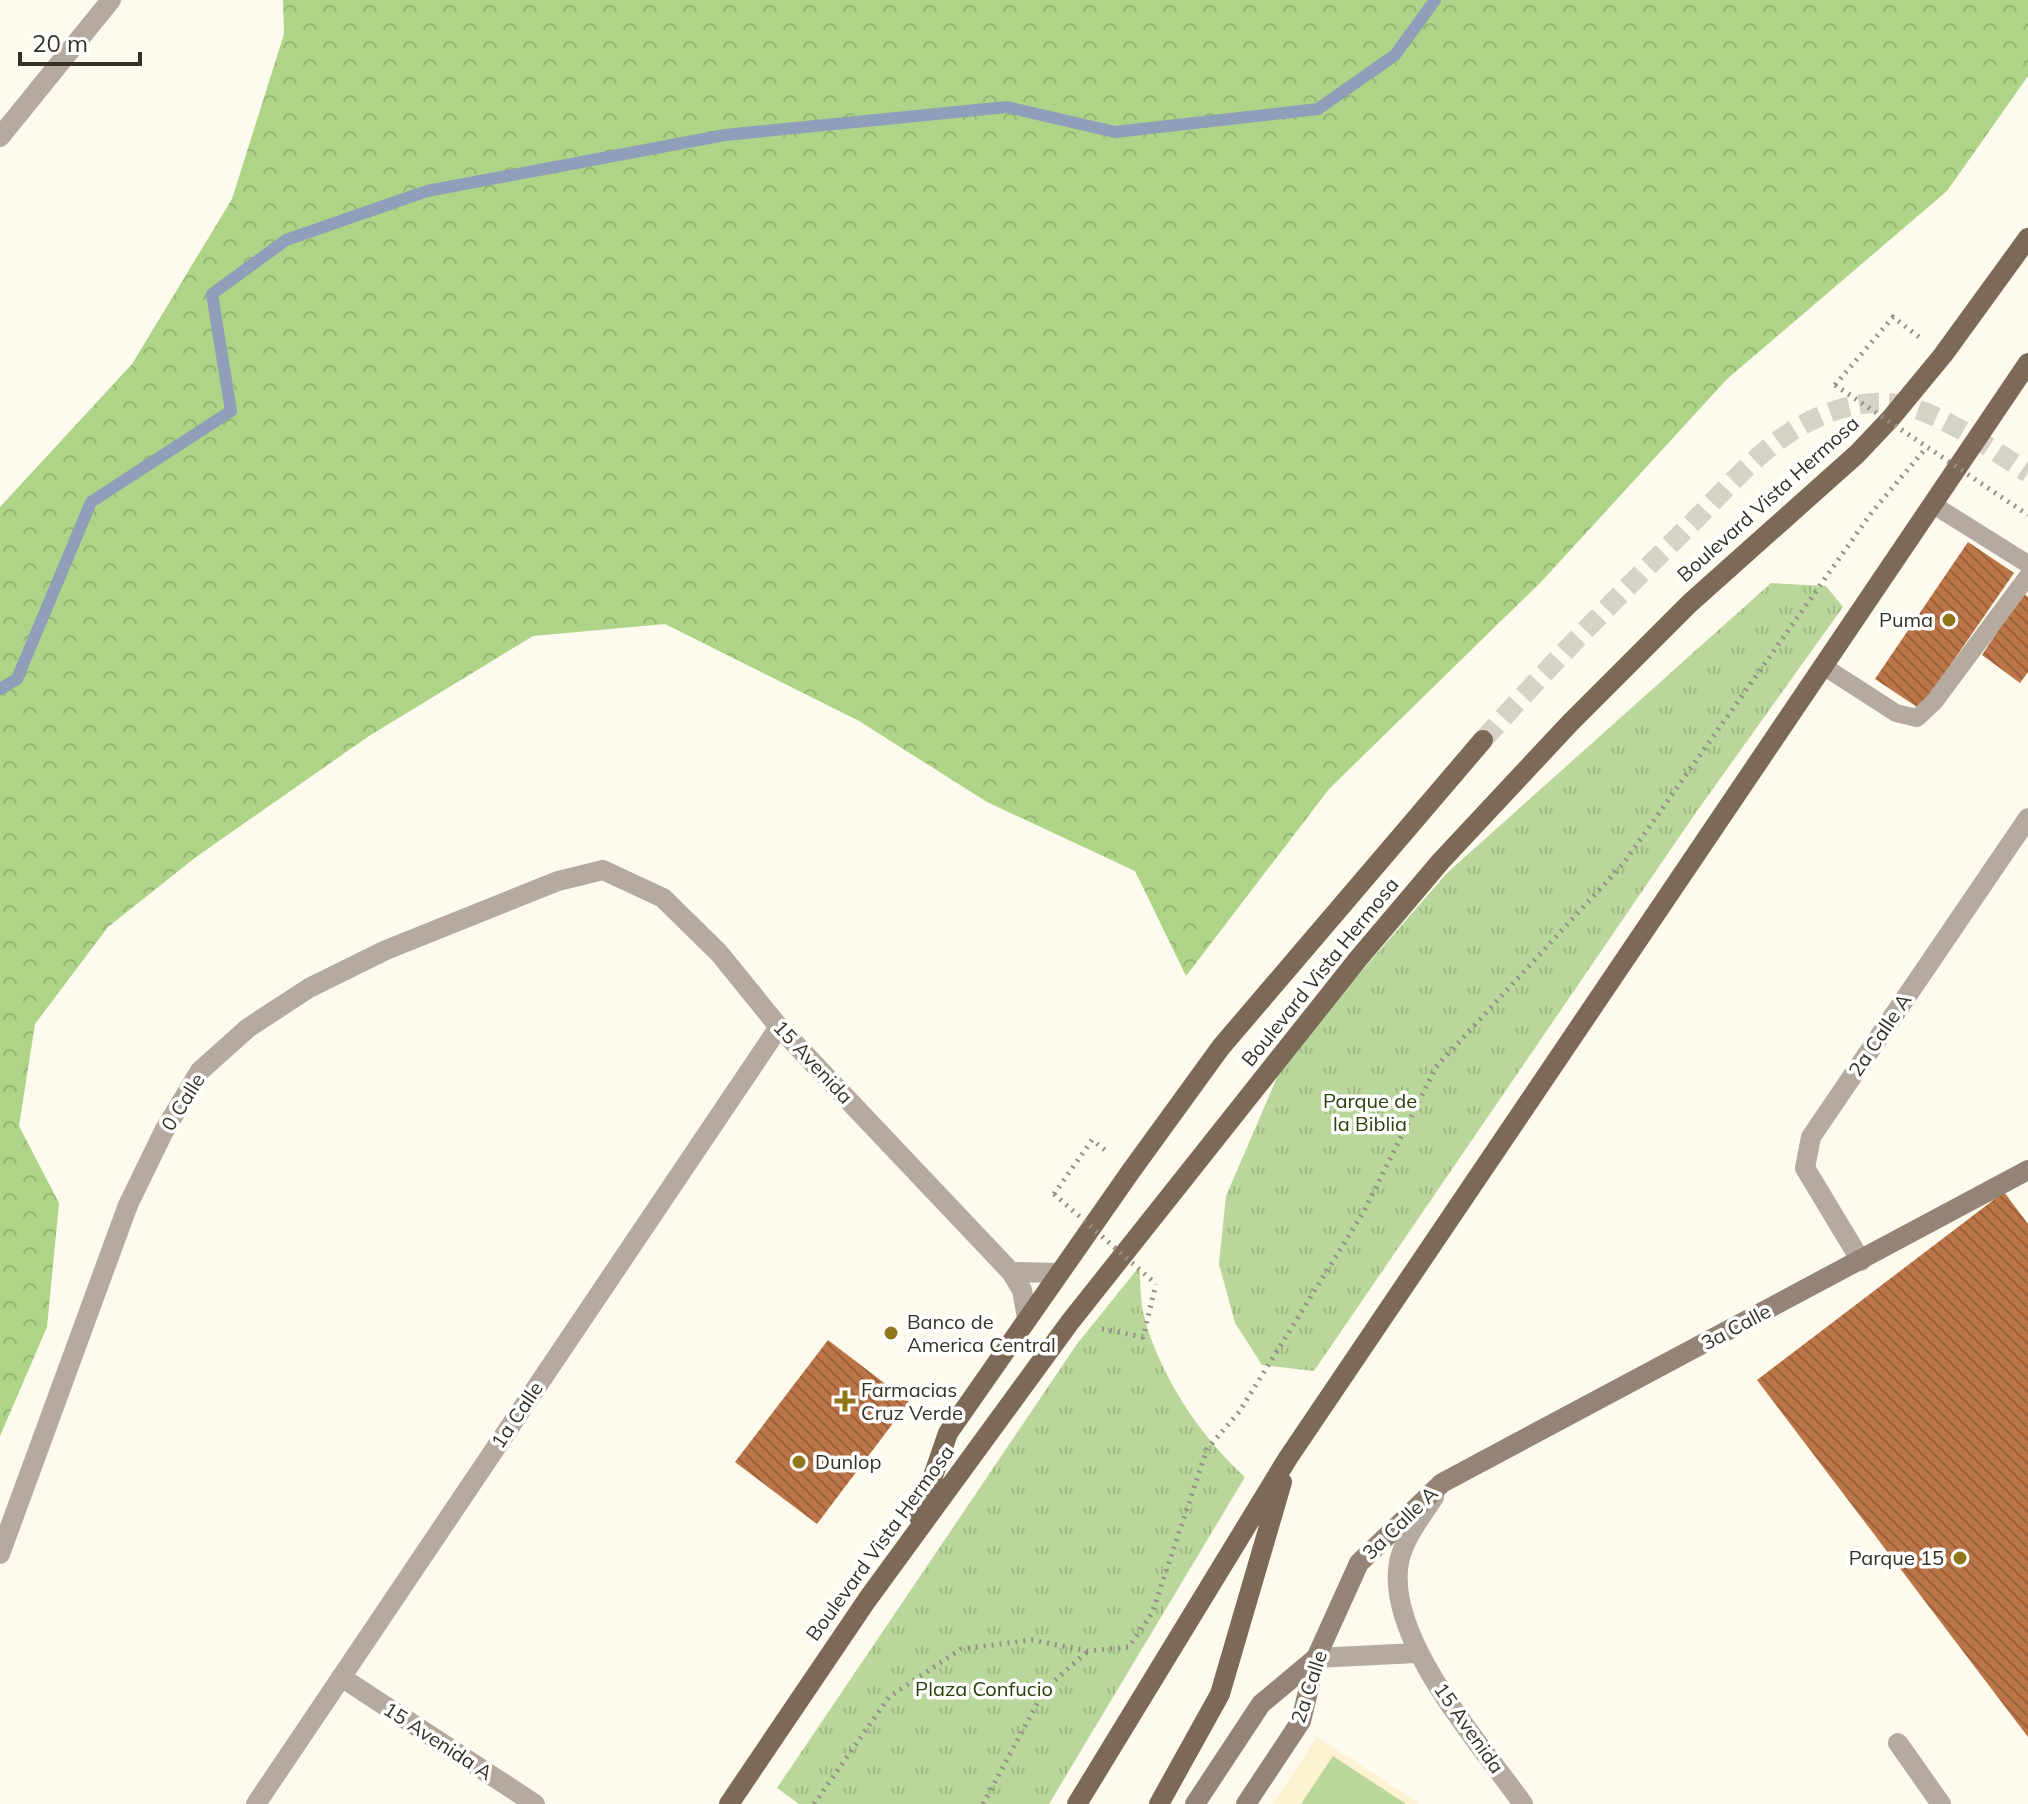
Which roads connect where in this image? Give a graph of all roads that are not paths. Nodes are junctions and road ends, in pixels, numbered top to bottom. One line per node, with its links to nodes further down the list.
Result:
1 (111, 0): 2 (street)
2 (0, 137)
3 (2028, 238): 20 (main road, Boulevard Vista Hermosa)
4 (2028, 363): 5 (main road)
5 (1932, 504): 6 (lane); 8 (main road)
6 (2028, 564)
7 (2028, 576): 8 (lane)
8 (1823, 666): 18 (main road)
9 (1483, 740): 16 (main road)
10 (2028, 818): 14 (street, 2a Calle A)
11 (603, 870): 12 (street, 15 Avenida); 21 (street, 0 Calle)
12 (779, 1027): 15 (street, 15 Avenida); 25 (street, 1a Calle)
13 (2028, 1170): 14 (street, 3a Calle)
14 (1861, 1261): 19 (street, 3a Calle)
15 (1011, 1272): 16 (street); 17 (street, 15 Avenida)
16 (1059, 1273): 17 (main road)
17 (1027, 1318): 20 (main road)
18 (1288, 1458): 30 (main road); 31 (main road)
19 (1442, 1483): 22 (street, 3a Calle A); 23 (street, 15 Avenida)
20 (911, 1539): 29 (main road, Boulevard Vista Hermosa)
21 (0, 1554)
22 (1359, 1563): 24 (street, 2a Calle)
23 (1416, 1653): 24 (street); 34 (street, 15 Avenida)
24 (1316, 1658): 32 (street); 33 (street, 2a Calle)
25 (341, 1677): 27 (street, 1a Calle); 28 (street, 15 Avenida A)
26 (1898, 1743): 35 (street)
27 (256, 1804)
28 (535, 1804)
29 (729, 1804)
30 (1077, 1804)
31 (1159, 1804)
32 (1195, 1804)
33 (1246, 1804)
34 (1523, 1804)
35 (1941, 1804)

